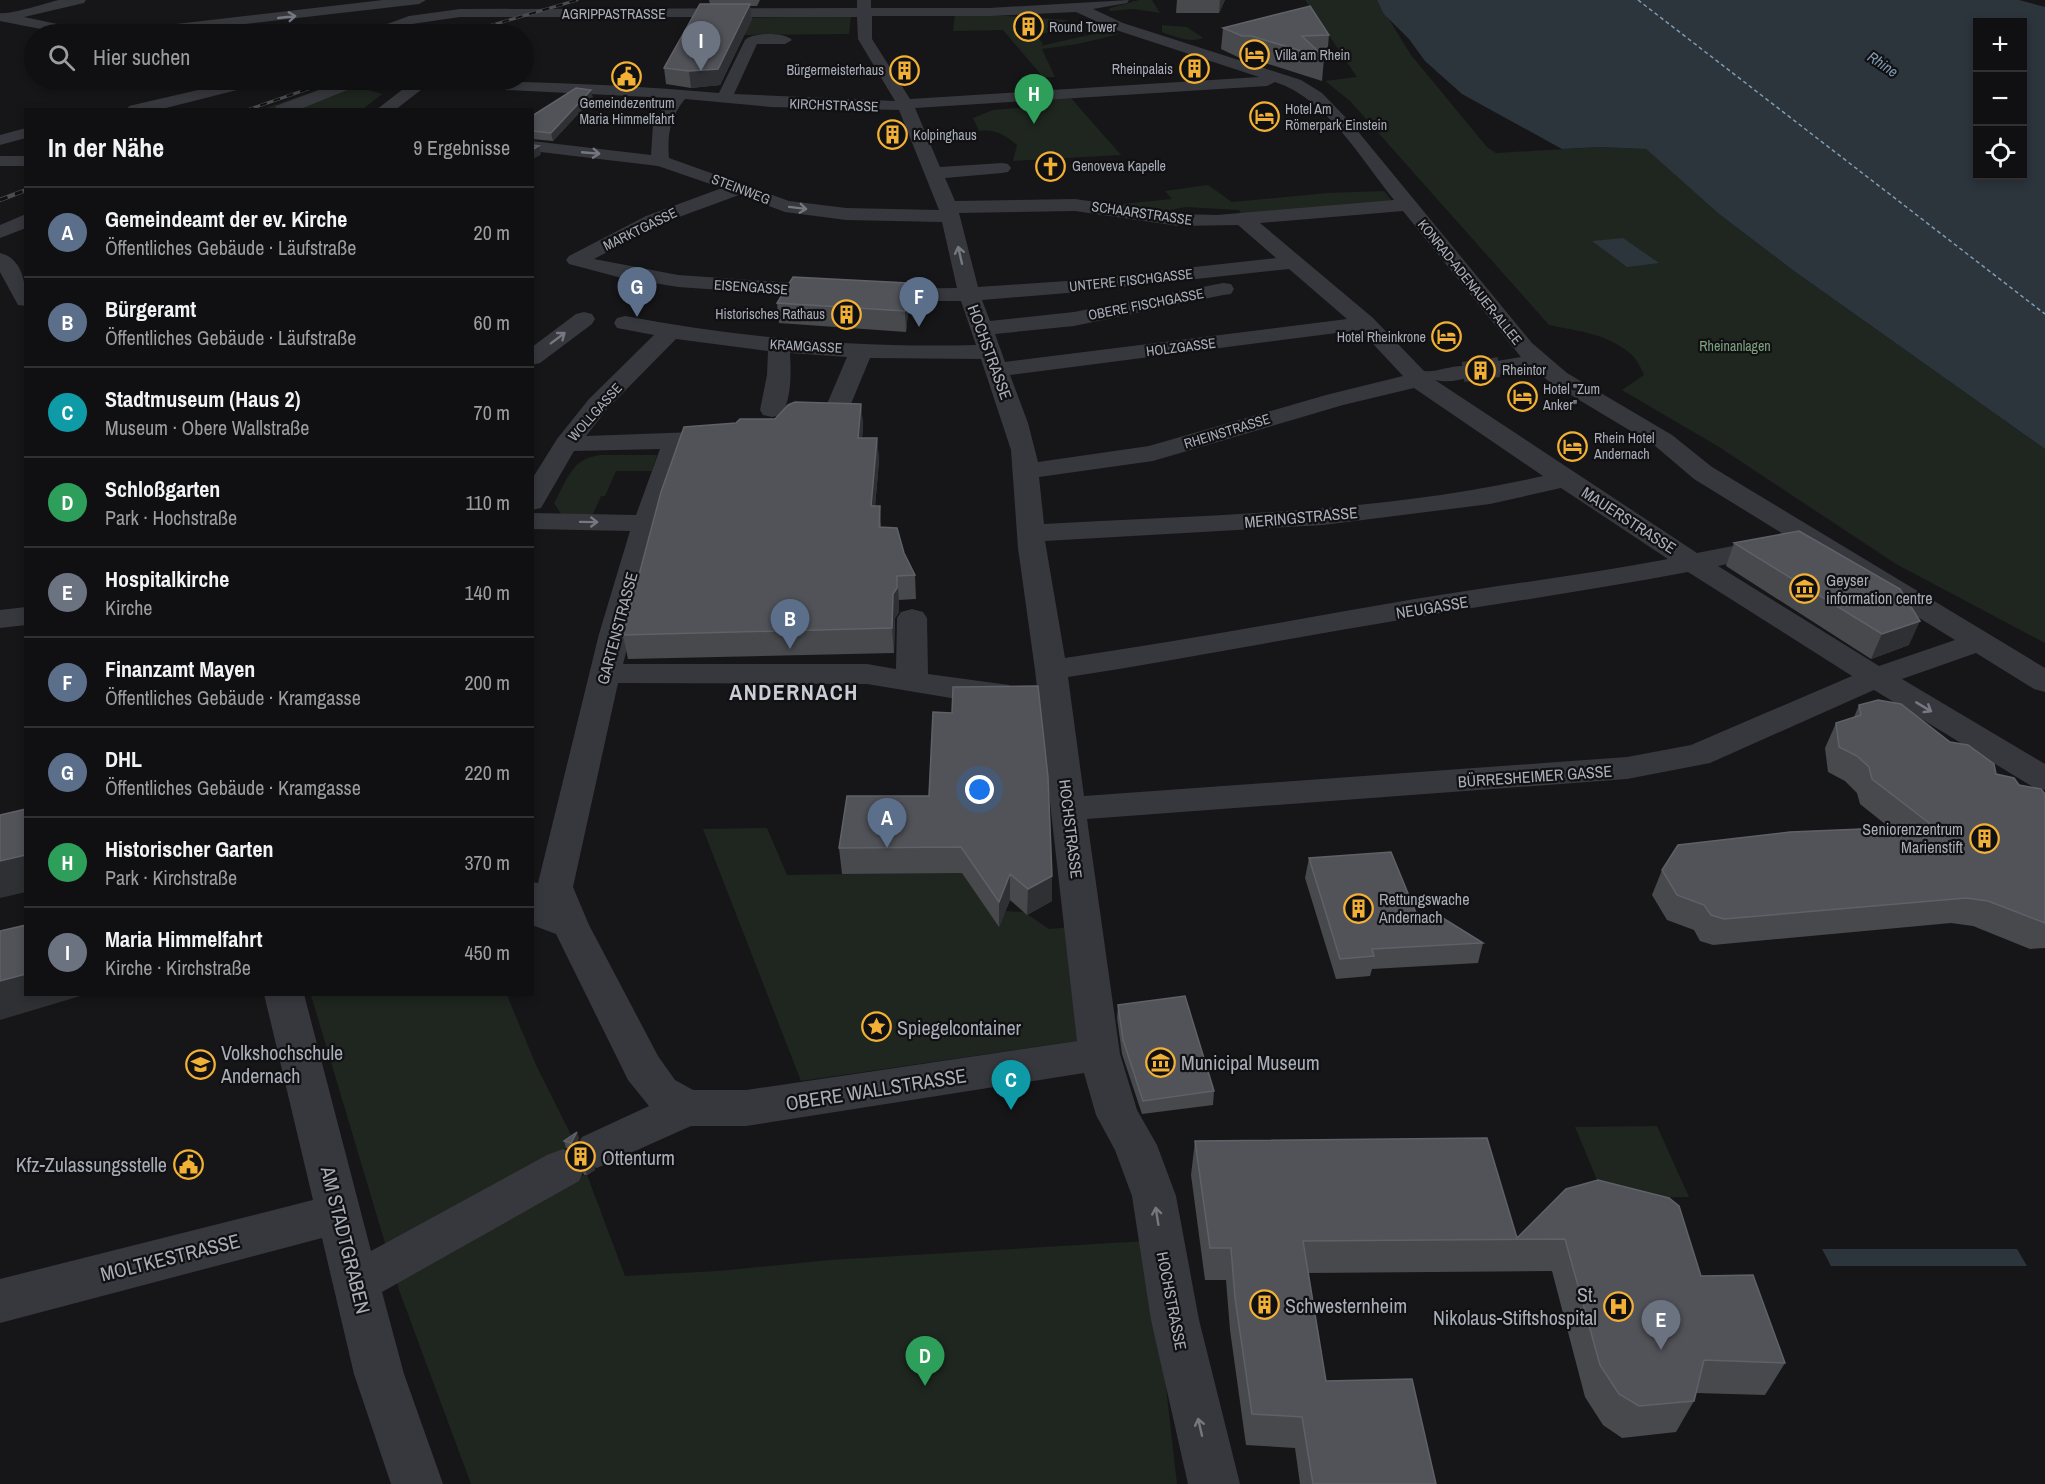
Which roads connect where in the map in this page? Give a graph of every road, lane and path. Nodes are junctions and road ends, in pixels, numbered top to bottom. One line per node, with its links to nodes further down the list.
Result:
1 (79, 0): 4 (street)
2 (416, 0): 8 (street); 11 (street, one-way to 2)
3 (1122, 0): 7 (street)
4 (40, 4): 9 (street)
5 (864, 6): 6 (street, AGRIPPASTRASSE); 8 (street, AGRIPPASTRASSE); 23 (street, HOCHSTRASSE)
6 (1029, 10): 7 (street, KONRAD-ADENAUER-ALLEE)
7 (1083, 14): 16 (street, KONRAD-ADENAUER-ALLEE)
8 (435, 15): 12 (street, AGRIPPASTRASSE)
9 (5, 18): 10 (street)
10 (31, 24)
11 (210, 24)
12 (399, 24)
13 (24, 32): 14 (street)
14 (10, 34)
15 (785, 40): 22 (street)
16 (1277, 78): 23 (street, KIRCHSTRASSE); 36 (street, KONRAD-ADENAUER-ALLEE)
17 (218, 90): 24 (street)
18 (333, 90): 25 (street)
19 (411, 90): 26 (street)
20 (468, 90): 21 (street, KIRCHSTRASSE)
21 (681, 94): 22 (street, KIRCHSTRASSE); 32 (street)
22 (725, 96): 23 (street, KIRCHSTRASSE)
23 (905, 104): 34 (street, HOCHSTRASSE)
24 (143, 108)
25 (287, 108)
26 (387, 108)
27 (24, 134): 28 (street)
28 (0, 140)
29 (534, 146): 32 (street, STEINWEG, one-way to 32)
30 (0, 161): 31 (street)
31 (24, 161)
32 (660, 161): 35 (street, STEINWEG)
33 (1002, 168): 34 (street)
34 (935, 173): 37 (street, HOCHSTRASSE)
35 (738, 189): 37 (street, STEINWEG, one-way to 37); 42 (street, MARKTGASSE)
36 (1408, 206): 38 (street, SCHAARSTRASSE); 54 (street, KONRAD-ADENAUER-ALLEE)
37 (950, 211): 38 (street, SCHAARSTRASSE); 44 (street, HOCHSTRASSE, one-way to 37)
38 (1244, 220): 43 (street, MAUERSTRASSE)
39 (24, 221): 40 (street)
40 (0, 232)
41 (0, 259): 45 (street)
42 (576, 260): 44 (street, EISENGASSE)
43 (1302, 269): 44 (street, UNTERE FISCHGASSE); 48 (street, MAUERSTRASSE); 52 (street, OBERE FISCHGASSE)
44 (969, 294): 52 (street, HOCHSTRASSE)
45 (24, 296)
46 (584, 319): 53 (street, one-way to 46)
47 (625, 323): 49 (street, KRAMGASSE)
48 (1365, 323): 52 (street, HOLZGASSE); 56 (street, MAUERSTRASSE)
49 (670, 332): 50 (street, KRAMGASSE); 61 (street, WOLLGASSE)
50 (779, 346): 51 (street, KRAMGASSE); 57 (street)
51 (862, 350): 52 (street, KRAMGASSE); 58 (street)
52 (989, 350): 62 (street, HOCHSTRASSE)
53 (534, 356)
54 (1540, 362): 55 (street); 68 (street, KONRAD-ADENAUER-ALLEE)
55 (1499, 367)
56 (1437, 376): 62 (street, RHEINSTRASSE); 63 (street, MAUERSTRASSE)
57 (772, 410)
58 (836, 411)
59 (720, 438): 60 (street)
60 (676, 441): 61 (street); 66 (street, GARTENSTRASSE)
61 (566, 444): 64 (street, WOLLGASSE)
62 (1027, 471): 67 (street, HOCHSTRASSE)
63 (1566, 479): 67 (street, MERINGSTRASSE); 69 (street, MAUERSTRASSE)
64 (534, 499)
65 (534, 521): 66 (street, one-way to 66)
66 (646, 523): 74 (street, GARTENSTRASSE)
67 (1032, 533): 77 (street, HOCHSTRASSE)
68 (1811, 540): 69 (street, NEUGASSE); 73 (street, KONRAD-ADENAUER-ALLEE)
69 (1692, 561): 75 (street, MAUERSTRASSE); 77 (street, NEUGASSE)
70 (24, 616): 71 (street)
71 (0, 618)
72 (912, 618): 76 (street)
73 (1979, 642): 75 (street, BÜRRESHEIMER GASSE); 78 (street, KONRAD-ADENAUER-ALLEE)
74 (605, 673): 76 (street, NEUGASSE); 82 (street, GARTENSTRASSE)
75 (1874, 678): 79 (street, MAUERSTRASSE, one-way to 79); 80 (street, BÜRRESHEIMER GASSE)
76 (912, 682): 77 (street, NEUGASSE)
77 (1052, 682): 80 (street, HOCHSTRASSE)
78 (2045, 682)
79 (2045, 779)
80 (1069, 809): 84 (street, HOCHSTRASSE)
81 (534, 899): 82 (street)
82 (570, 925): 85 (street)
83 (285, 996): 86 (street, AM STADTGRABEN)
84 (1099, 1054): 85 (street, OBERE WALLSTRASSE); 90 (street, HOCHSTRASSE, one-way to 84)
85 (687, 1108): 87 (street, OBERE WALLSTRASSE)
86 (340, 1213): 87 (street, AM STADTGRABEN); 88 (street, MOLTKESTRASSE)
87 (356, 1282): 89 (street, AM STADTGRABEN)
88 (0, 1301)
89 (417, 1484)
90 (1214, 1484)

